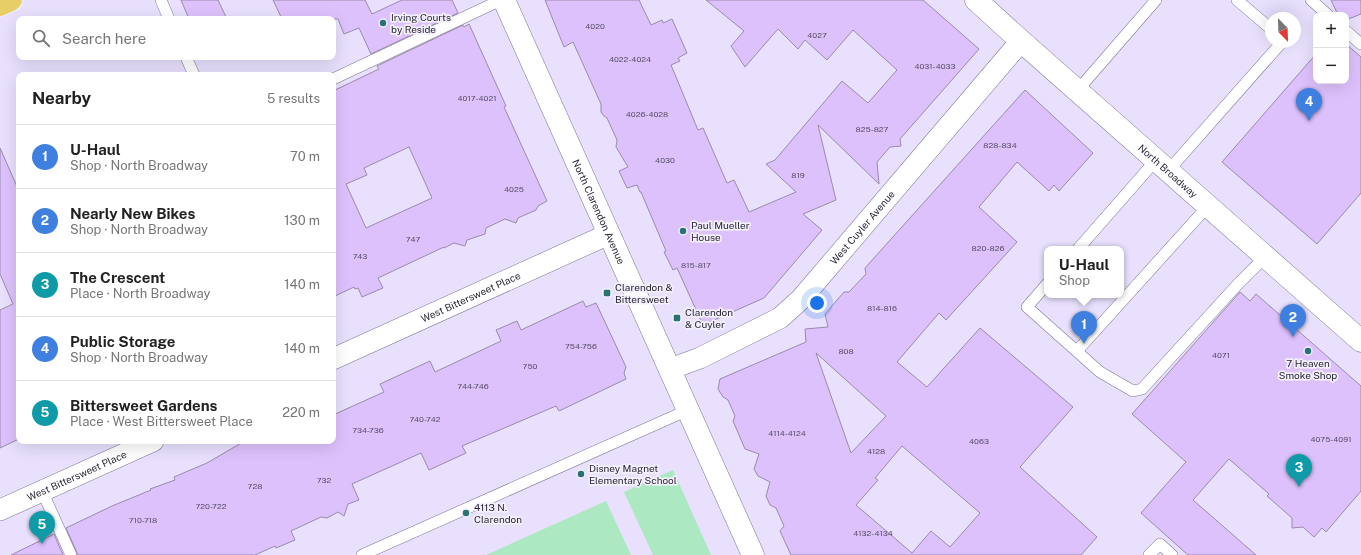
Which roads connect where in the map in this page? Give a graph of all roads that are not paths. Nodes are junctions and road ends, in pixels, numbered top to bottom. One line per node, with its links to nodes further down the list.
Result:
1 (11, 0): 8 (main road)
2 (161, 0): 10 (lane)
3 (503, 0): 18 (lane); 22 (street, North Clarendon Avenue)
4 (976, 0): 13 (street, North Broadway)
5 (1156, 0): 19 (lane)
6 (1237, 0): 11 (lane)
7 (1311, 0): 9 (lane)
8 (0, 5)
9 (1325, 12)
10 (168, 16)
11 (1265, 25)
12 (1349, 34): 14 (lane)
13 (1021, 41): 19 (street, North Broadway); 29 (street, West Cuyler Avenue)
14 (1361, 44)
15 (1276, 48): 20 (lane)
16 (187, 60): 17 (lane)
17 (193, 72)
18 (336, 78)
19 (1077, 90): 20 (street, North Broadway)
20 (1162, 166): 21 (street, North Broadway); 23 (lane)
21 (1208, 206): 24 (street, North Broadway); 27 (lane)
22 (609, 234): 28 (street, West Bittersweet Place); 29 (street, North Clarendon Avenue)
23 (1081, 246)
24 (1265, 257): 26 (street, North Broadway); 27 (lane)
25 (1044, 287): 27 (lane)
26 (1361, 341)
27 (1077, 351)
28 (336, 358)
29 (670, 369): 30 (street, North Clarendon Avenue)
30 (688, 410): 35 (lane); 36 (street, North Clarendon Avenue)
31 (146, 444): 32 (street, West Bittersweet Place)
32 (42, 491): 33 (street, West Bittersweet Place); 34 (lane)
33 (0, 510)
34 (71, 555)
35 (362, 555)
36 (753, 555)
37 (1149, 555): 38 (lane)
38 (1172, 555)

